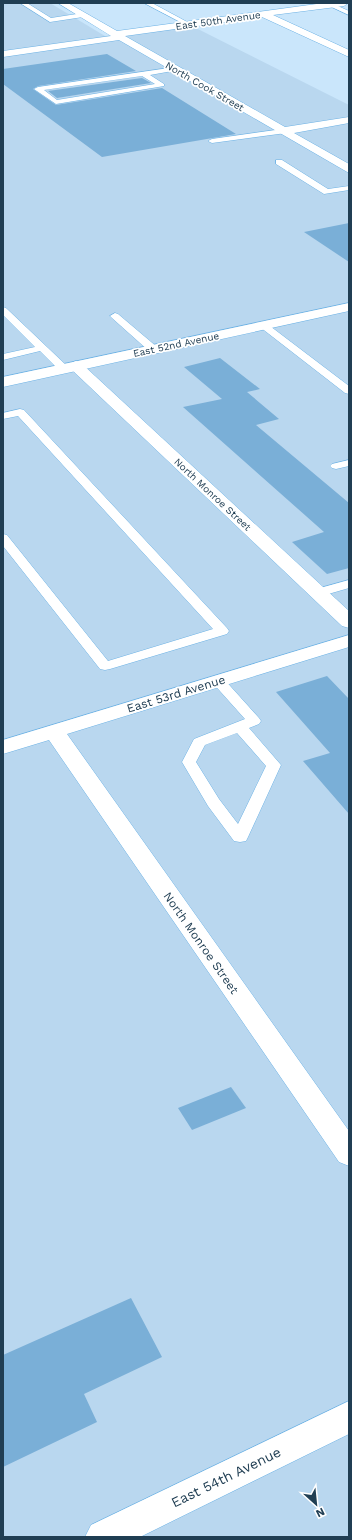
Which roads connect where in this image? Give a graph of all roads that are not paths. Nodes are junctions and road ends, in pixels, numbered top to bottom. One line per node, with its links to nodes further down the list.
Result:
1 (23, 3): 9 (lane)
2 (62, 3): 9 (street, North Cook Street)
3 (147, 3): 10 (lane)
4 (344, 3): 5 (street, East 50th Avenue)
5 (328, 4): 7 (lane); 8 (street, East 50th Avenue)
6 (246, 6): 8 (street)
7 (349, 13)
8 (264, 14): 10 (street, East 50th Avenue); 13 (street)
9 (83, 15): 11 (street, North Cook Street)
10 (188, 24): 11 (street, East 50th Avenue)
11 (119, 36): 12 (street, East 50th Avenue); 14 (street, North Cook Street)
12 (3, 54)
13 (349, 54)
14 (176, 69): 15 (lane); 17 (street, North Cook Street)
15 (143, 74): 15 (lane)
16 (349, 120): 17 (street)
17 (283, 131): 18 (lane); 20 (street, North Cook Street)
18 (212, 141)
19 (279, 162): 21 (lane)
20 (349, 169)
21 (349, 188)
22 (349, 307): 25 (street, East 52nd Avenue)
23 (3, 310): 26 (lane)
24 (115, 316): 27 (lane)
25 (263, 325): 27 (street, East 52nd Avenue); 31 (lane)
26 (42, 348): 28 (lane); 29 (lane)
27 (153, 349): 29 (street, East 52nd Avenue)
28 (3, 356)
29 (70, 368): 30 (street, East 52nd Avenue); 37 (street, North Monroe Street)
30 (3, 382)
31 (349, 391)
32 (3, 416): 35 (lane)
33 (349, 462): 34 (lane)
34 (336, 466)
35 (3, 538)
36 (349, 584): 37 (lane)
37 (318, 593): 38 (street, North Monroe Street)
38 (349, 622)
39 (349, 641): 40 (street, East 53rd Avenue)
40 (218, 681): 41 (lane); 42 (street, East 53rd Avenue)
41 (239, 726): 41 (lane)
42 (54, 731): 43 (street, East 53rd Avenue); 44 (street, North Monroe Street)
43 (3, 747)
44 (349, 1154)
45 (349, 1417): 46 (street, East 54th Avenue)
46 (103, 1537)

